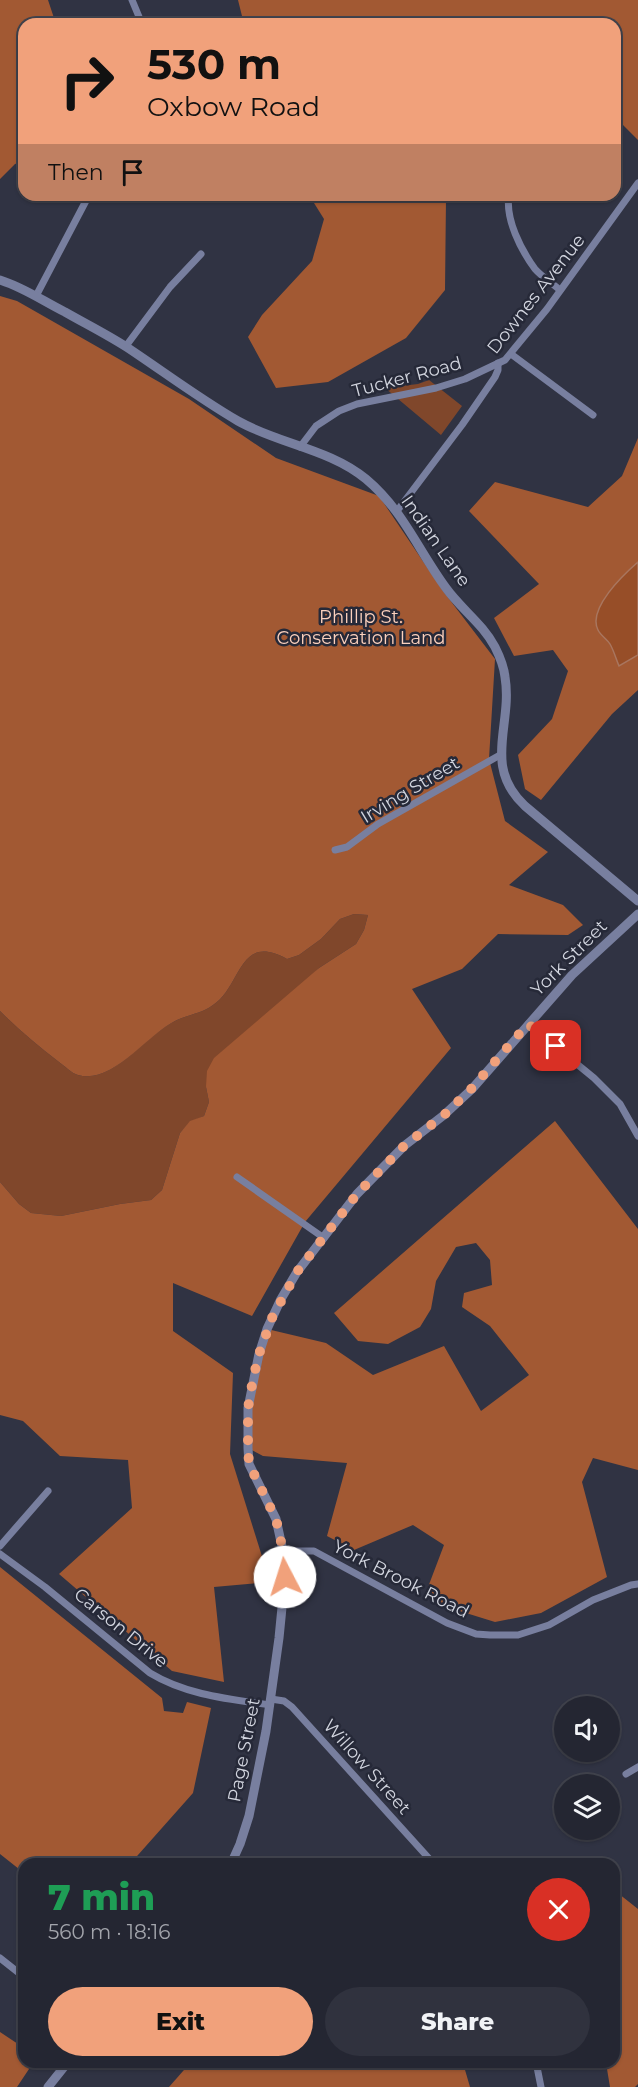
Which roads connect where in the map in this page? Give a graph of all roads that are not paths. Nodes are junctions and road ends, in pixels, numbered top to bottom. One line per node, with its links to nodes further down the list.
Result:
1 (132, 0): 2 (street)
2 (140, 18)
3 (638, 183): 8 (street, Downes Avenue)
4 (86, 201): 9 (street)
5 (509, 201): 8 (street)
6 (201, 254): 10 (street)
7 (0, 280): 9 (street, Indian Lane)
8 (560, 290): 11 (street, Downes Avenue)
9 (36, 296): 10 (street, Indian Lane)
10 (126, 346): 14 (street, Indian Lane)
11 (511, 354): 12 (street, Downes Avenue); 13 (street)
12 (498, 363): 14 (street, Tucker Road); 15 (street, Downes Avenue)
13 (593, 415)
14 (300, 447): 15 (street, Indian Lane)
15 (397, 511): 16 (street, Indian Lane)
16 (500, 755): 17 (street, Irving Street); 18 (street, Indian Lane)
17 (335, 850)
18 (638, 901)
19 (638, 914): 20 (street, York Street)
20 (528, 1024): 21 (street); 23 (street, York Street)
21 (638, 1136)
22 (237, 1177): 23 (street)
23 (324, 1238): 26 (street, York Street)
24 (48, 1491): 25 (street)
25 (0, 1546)
26 (283, 1551): 28 (street, York Brook Road); 29 (street, York Street)
27 (0, 1554): 30 (street, Carson Drive)
28 (638, 1584)
29 (279, 1638): 30 (street, Page Street)
30 (271, 1702): 33 (street, Page Street); 34 (street, Willow Street)
31 (638, 1767): 32 (street)
32 (626, 1774)
33 (234, 1858)
34 (429, 1858)
35 (0, 1958): 36 (street)
36 (18, 1972)
37 (63, 2068): 39 (street)
38 (537, 2068): 40 (street)
39 (48, 2087)
40 (541, 2087)

